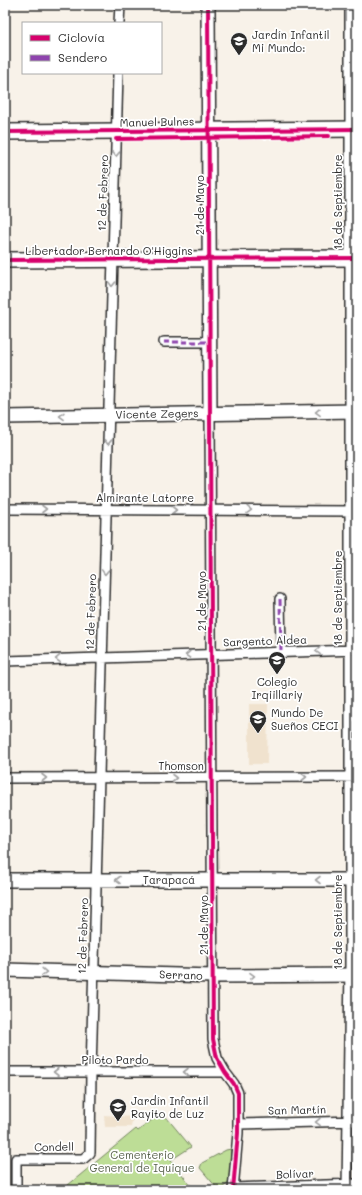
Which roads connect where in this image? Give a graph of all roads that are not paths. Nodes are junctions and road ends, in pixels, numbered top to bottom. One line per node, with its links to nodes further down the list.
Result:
1 (120, 5): 4 (street)
2 (208, 5): 7 (street, 21 de Mayo)
3 (350, 5): 6 (street, 18 de Septiembre)
4 (119, 22)
5 (118, 74): 8 (street, 12 de Febrero)
6 (353, 129): 7 (main road, Manuel Bulnes); 10 (street, 18 de Septiembre)
7 (209, 130): 8 (main road, Manuel Bulnes); 11 (street, 21 de Mayo)
8 (116, 131): 9 (main road, Manuel Bulnes); 13 (street, 12 de Febrero, one-way to 13)
9 (5, 132)
10 (354, 258): 11 (main road, Libertador Bernardo O'Higgins); 16 (street, 18 de Septiembre)
11 (209, 259): 13 (main road, Libertador Bernardo O'Higgins); 15 (street, 21 de Mayo)
12 (5, 260): 13 (main road, Libertador Bernardo O'Higgins)
13 (113, 260): 18 (street, 12 de Febrero, one-way to 18)
14 (164, 342): 15 (street)
15 (209, 342): 17 (street, 21 de Mayo)
16 (353, 411): 17 (street, Vicente Zegers, one-way to 17); 23 (street, 18 de Septiembre)
17 (210, 414): 18 (street, Vicente Zegers); 22 (street, 21 de Mayo)
18 (109, 415): 19 (street, Vicente Zegers, one-way to 19); 21 (street, 12 de Febrero, one-way to 21)
19 (5, 417)
20 (5, 510): 21 (street, Almirante Latorre, one-way to 21)
21 (106, 510): 22 (street, Almirante Latorre, one-way to 22); 28 (street, 12 de Febrero, one-way to 28)
22 (210, 510): 23 (street, Almirante Latorre, one-way to 23); 27 (street, 21 de Mayo)
23 (354, 511): 25 (street, 18 de Septiembre)
24 (280, 599): 26 (street)
25 (354, 650): 26 (street, Sargento Aldea, one-way to 26); 30 (street, 18 de Septiembre)
26 (281, 652): 27 (street, Sargento Aldea)
27 (211, 654): 28 (street, Sargento Aldea, one-way to 28); 33 (street, 21 de Mayo)
28 (102, 658): 29 (street, Sargento Aldea, one-way to 29); 32 (street, 12 de Febrero)
29 (5, 661)
30 (354, 777): 33 (street, Thomson, one-way to 30); 37 (street, 18 de Septiembre)
31 (5, 778): 32 (street, Thomson, one-way to 32)
32 (99, 778): 33 (street, Thomson, one-way to 33); 35 (street, 12 de Febrero)
33 (212, 778): 36 (street, 21 de Mayo)
34 (5, 880): 35 (street, Tarapacá)
35 (96, 880): 36 (street, Tarapacá, one-way to 35); 39 (street, 12 de Febrero)
36 (212, 880): 37 (street, Tarapacá, one-way to 36); 41 (street, 21 de Mayo)
37 (354, 880): 40 (street, 18 de Septiembre)
38 (5, 970): 39 (street, Serrano, one-way to 39)
39 (94, 973): 41 (street, Serrano); 43 (street, 12 de Febrero)
40 (354, 975): 41 (street, Serrano, one-way to 40); 45 (street, 18 de Septiembre)
41 (213, 976): 44 (street, 21 de Mayo)
42 (5, 1072): 43 (street, Piloto Pardo, one-way to 42)
43 (91, 1072): 44 (street, Piloto Pardo, one-way to 43); 47 (street, 12 de Febrero)
44 (225, 1072): 46 (street, 21 de Mayo)
45 (353, 1121): 46 (street, San Martín, one-way to 46); 49 (street, 18 de Septiembre)
46 (238, 1124): 50 (street, 21 de Mayo)
47 (90, 1152): 51 (street, Condell)
48 (357, 1184): 49 (street, Bolívar)
49 (347, 1187): 50 (street, Bolívar)
50 (233, 1189)
51 (16, 1190)

